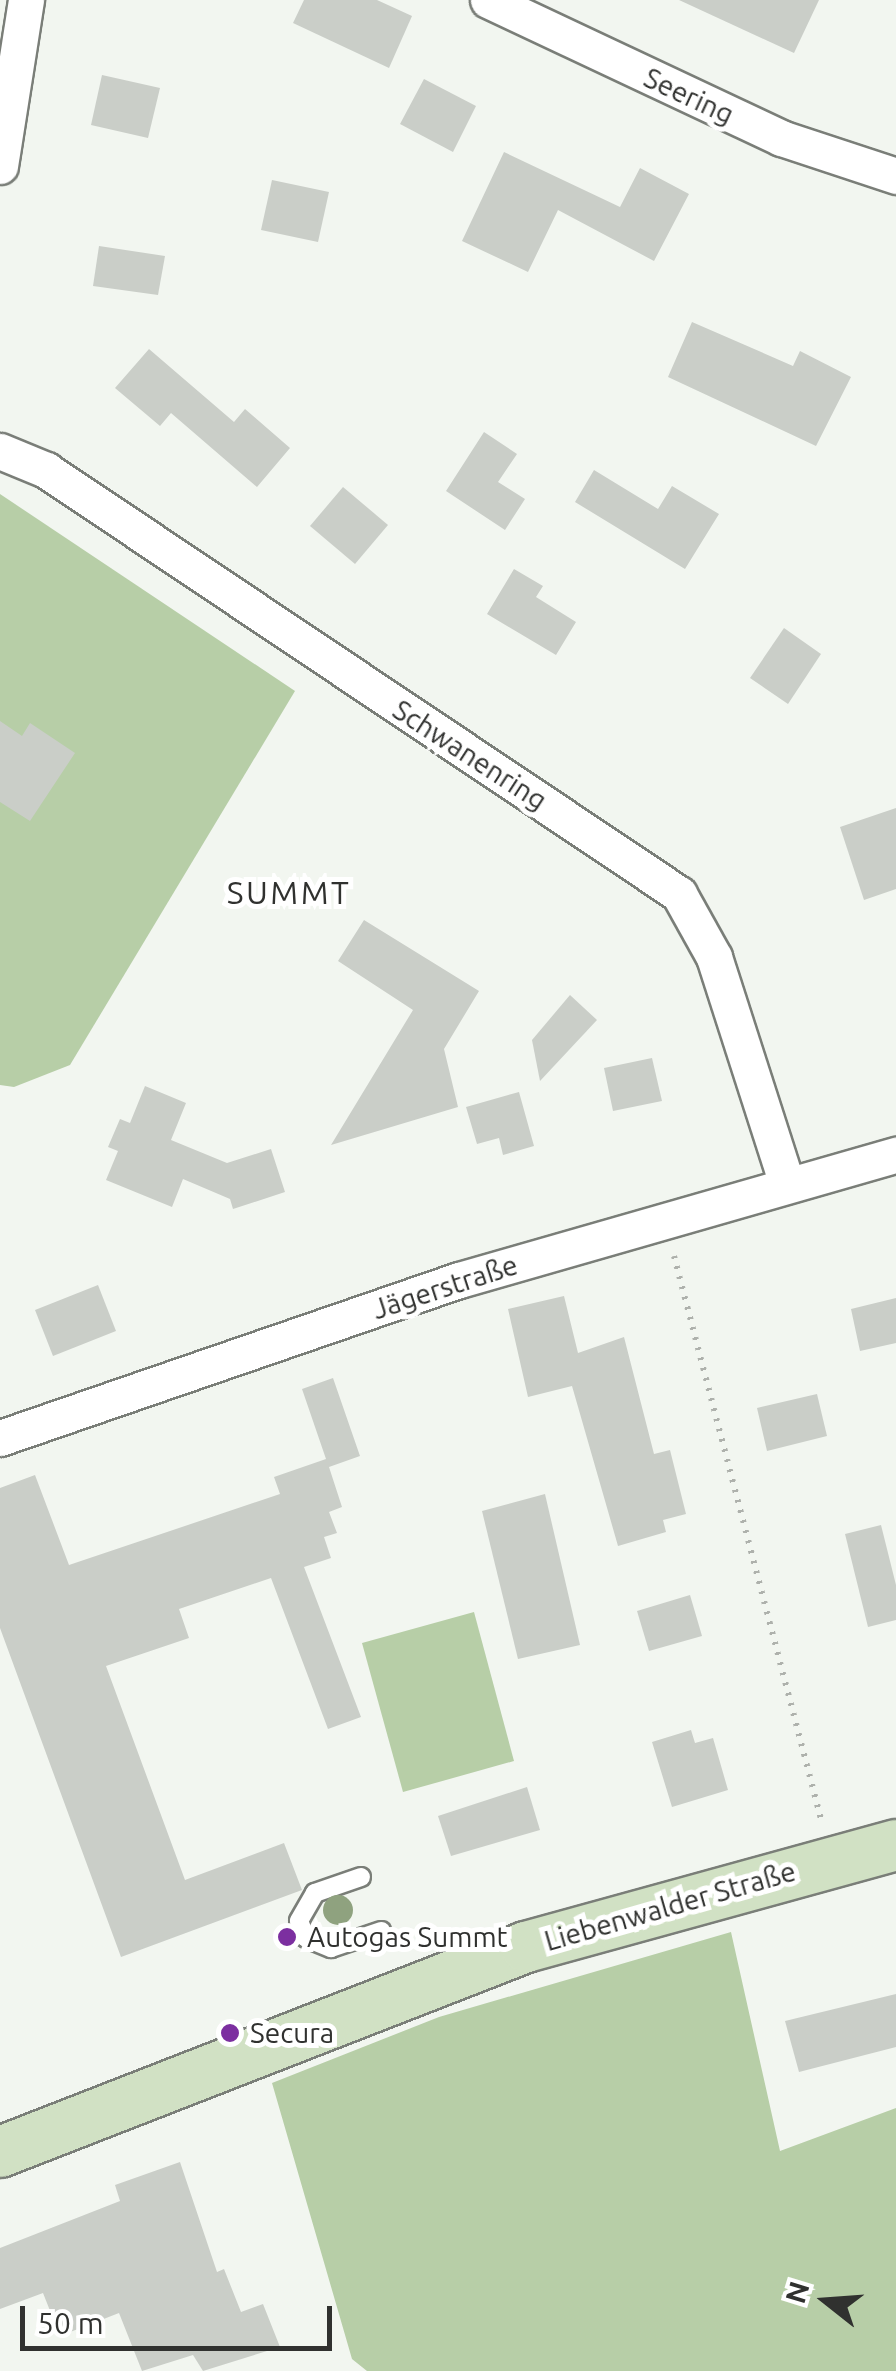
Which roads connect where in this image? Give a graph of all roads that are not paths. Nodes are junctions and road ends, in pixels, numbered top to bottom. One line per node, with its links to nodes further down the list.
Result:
1 (26, 0): 3 (street)
2 (488, 0): 4 (street, Seering)
3 (0, 166)
4 (896, 176)
5 (0, 450): 7 (street, Schwanenring)
6 (896, 1155): 7 (street, Jägerstraße)
7 (787, 1184): 8 (street, Jägerstraße)
8 (0, 1438)
9 (896, 1846): 12 (main road, Liebenwalder Straße)
10 (361, 1878): 11 (lane)
11 (382, 1931)
12 (0, 2152)

